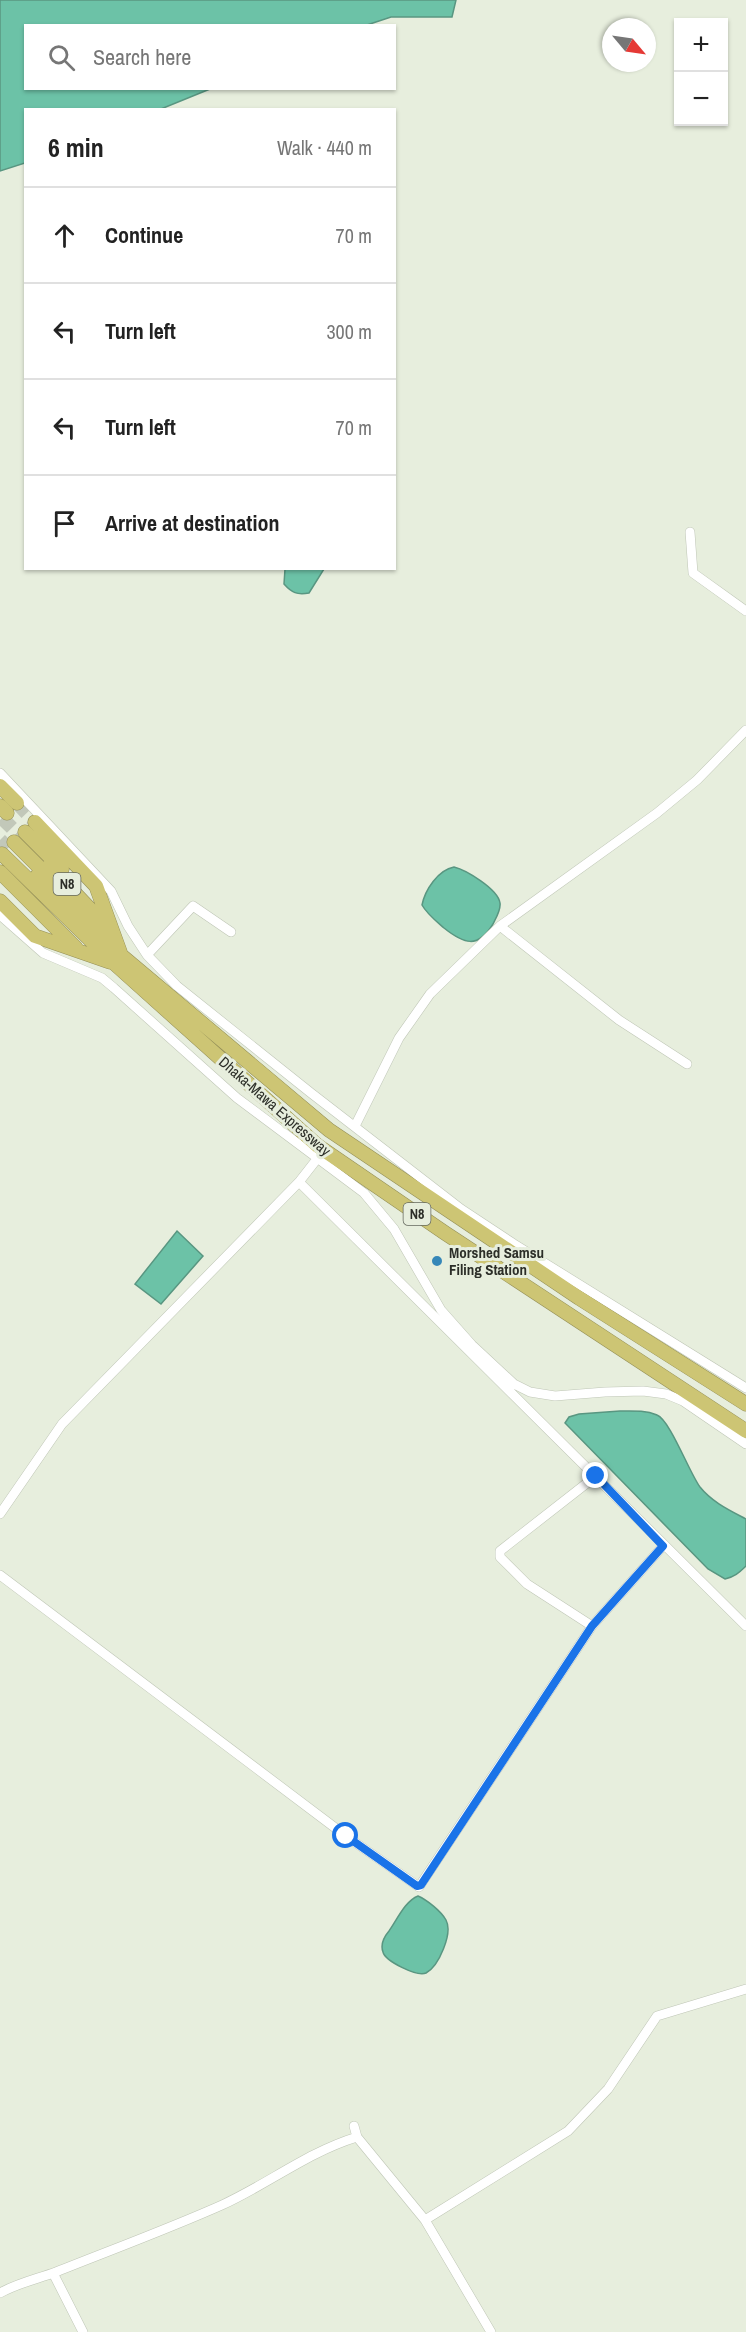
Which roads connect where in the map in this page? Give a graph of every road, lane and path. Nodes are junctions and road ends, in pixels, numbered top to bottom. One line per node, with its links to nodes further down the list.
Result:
1 (690, 532): 2 (street)
2 (746, 611)
3 (746, 730): 14 (street)
4 (0, 773): 19 (street)
5 (0, 786): 7 (highway)
6 (0, 795): 7 (highway)
7 (6, 811)
8 (17, 841): 17 (highway, Dhaka-Mawa Expressway / N8); 17 (highway, Dhaka-Mawa Expressway / N8); 17 (highway, Dhaka-Mawa Expressway / N8); 20 (highway, Dhaka-Mawa Expressway / N8)
9 (0, 872): 18 (highway, Dhaka-Mawa Expressway / N8)
10 (0, 882): 16 (highway, Dhaka-Mawa Expressway / N8)
11 (0, 893): 16 (highway, Dhaka-Mawa Expressway / N8)
12 (0, 901): 16 (highway, Dhaka-Mawa Expressway / N8)
13 (0, 915): 23 (street)
14 (500, 926): 21 (street); 22 (street)
15 (231, 932): 19 (street)
16 (54, 943): 18 (highway, Dhaka-Mawa Expressway / N8)
17 (117, 949): 20 (highway, Dhaka-Mawa Expressway / N8); 26 (highway, Dhaka-Mawa Expressway / N8); 27 (highway, Dhaka-Mawa Expressway / N8)
18 (80, 951): 20 (highway, Dhaka-Mawa Expressway / N8)
19 (147, 955): 22 (street)
20 (94, 957)
21 (687, 1064)
22 (355, 1126): 25 (street)
23 (317, 1159): 24 (street); 28 (street)
24 (299, 1182): 29 (street); 30 (street)
25 (746, 1388)
26 (746, 1404)
27 (746, 1431)
28 (746, 1444)
29 (596, 1476): 31 (street); 33 (street)
30 (0, 1514)
31 (663, 1546): 33 (street); 34 (street)
32 (0, 1575): 33 (street)
33 (592, 1626)
34 (746, 1626)
35 (746, 1989): 38 (street)
36 (354, 2126): 37 (street)
37 (357, 2137): 38 (street); 39 (street)
38 (425, 2220): 42 (street)
39 (53, 2272): 40 (street); 41 (street)
40 (0, 2293)
41 (83, 2332)
42 (491, 2332)

